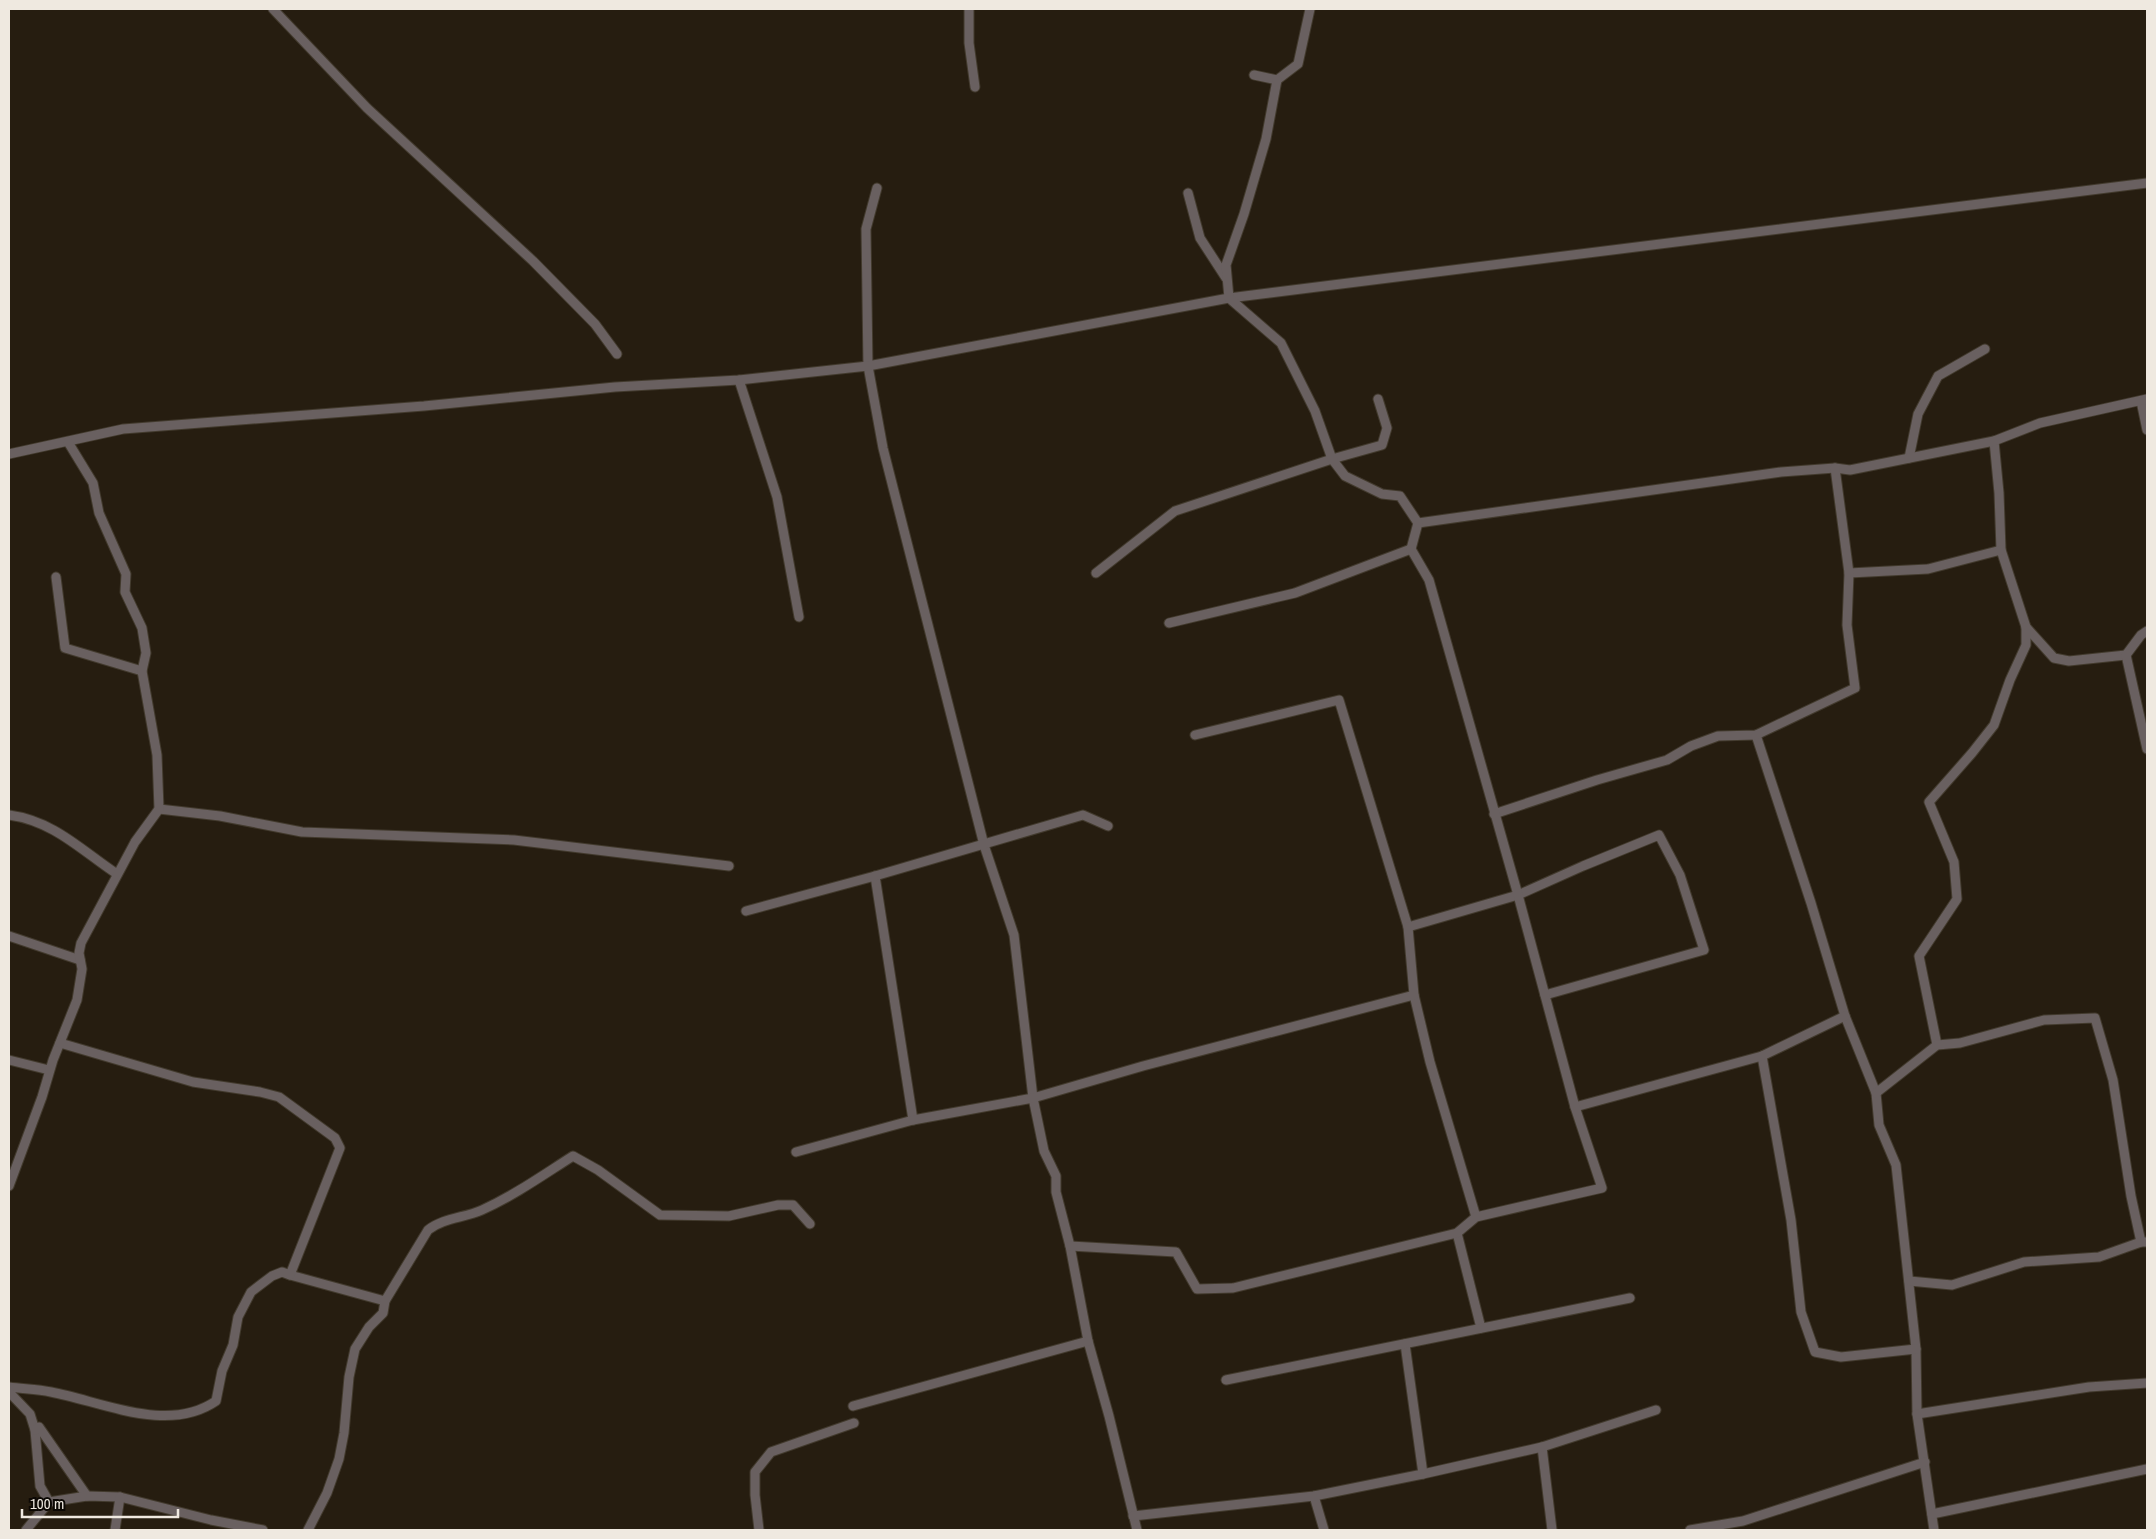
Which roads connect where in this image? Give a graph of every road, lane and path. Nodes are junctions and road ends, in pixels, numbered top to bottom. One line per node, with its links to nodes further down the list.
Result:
1 (272, 9): 13 (street)
2 (969, 9): 6 (street)
3 (1310, 9): 5 (street)
4 (1254, 75): 5 (street)
5 (1276, 80): 10 (street)
6 (975, 87)
7 (2147, 183): 11 (street)
8 (877, 188): 14 (street)
9 (1188, 193): 10 (street)
10 (1227, 280): 11 (street)
11 (1229, 298): 14 (street); 23 (street)
12 (1985, 349): 22 (street)
13 (617, 354)
14 (868, 366): 15 (street); 44 (street)
15 (739, 380): 20 (street); 31 (street)
16 (1378, 399): 23 (street)
17 (2144, 400): 18 (street); 19 (street)
18 (2147, 430)
19 (1994, 441): 22 (street); 27 (street)
20 (68, 442): 21 (street); 36 (street)
21 (9, 454)
22 (1909, 458): 24 (street)
23 (1332, 459): 25 (street); 28 (street)
24 (1835, 468): 25 (street); 29 (street)
25 (1418, 523): 26 (street)
26 (1411, 550): 32 (street); 41 (street)
27 (2001, 550): 29 (street); 33 (street)
28 (1096, 573)
29 (1849, 573): 38 (street)
30 (56, 577): 36 (street)
31 (799, 617)
32 (1168, 623)
33 (2026, 627): 35 (street); 57 (street)
34 (2147, 631): 35 (street)
35 (2126, 655): 39 (street)
36 (142, 671): 40 (street)
37 (1195, 735): 50 (street)
38 (1756, 735): 41 (street); 55 (street)
39 (2147, 749)
40 (159, 808): 45 (street); 46 (street)
41 (1494, 814): 48 (street)
42 (9, 815): 46 (street)
43 (1108, 826): 44 (street)
44 (984, 845): 47 (street); 62 (street)
45 (729, 866)
46 (117, 874): 52 (street)
47 (875, 876): 49 (street); 64 (street)
48 (1518, 895): 50 (street); 54 (street); 54 (street)
49 (746, 910)
50 (1408, 927): 53 (street)
51 (9, 936): 52 (street)
52 (80, 960): 56 (street)
53 (1414, 995): 62 (street); 68 (street)
54 (1545, 995): 63 (street)
55 (1845, 1016): 58 (street); 61 (street)
56 (60, 1042): 60 (street); 73 (street)
57 (1937, 1045): 61 (street); 71 (street)
58 (1762, 1056): 63 (street); 80 (street)
59 (9, 1060): 60 (street)
60 (49, 1070): 66 (street)
61 (1876, 1093): 74 (street)
62 (1033, 1098): 64 (street); 72 (street)
63 (1575, 1107): 68 (street)
64 (914, 1120): 65 (street)
65 (796, 1152)
66 (12, 1174): 67 (street)
67 (9, 1186)
68 (1476, 1217): 70 (street)
69 (810, 1224): 76 (street)
70 (1457, 1233): 72 (street); 77 (street)
71 (2144, 1242): 74 (street)
72 (1070, 1246): 78 (street)
73 (290, 1275): 76 (street); 83 (street)
74 (1909, 1281): 80 (street)
75 (1630, 1298): 77 (street)
76 (385, 1302): 105 (street)
77 (1481, 1328): 79 (street)
78 (1088, 1341): 85 (street); 99 (street)
79 (1405, 1344): 81 (street); 93 (street)
80 (1916, 1349): 87 (street)
81 (1226, 1380)
82 (2147, 1383): 87 (street)
83 (9, 1387)
84 (9, 1392): 89 (street)
85 (853, 1406)
86 (1656, 1410): 90 (street)
87 (1917, 1414): 91 (street)
88 (854, 1423): 106 (street)
89 (35, 1430): 94 (street); 97 (street)
90 (1542, 1447): 93 (street); 109 (street)
91 (1924, 1462): 98 (street); 110 (street)
92 (2147, 1469): 98 (street)
93 (1423, 1474): 95 (street)
94 (87, 1496): 96 (street); 97 (street)
95 (1314, 1496): 99 (street); 108 (street)
96 (120, 1497): 100 (street); 102 (street)
97 (49, 1502): 101 (street)
98 (1932, 1514): 111 (street)
99 (1133, 1516): 107 (street)
100 (211, 1520): 103 (street); 104 (street)
101 (26, 1530)
102 (115, 1530)
103 (210, 1530)
104 (263, 1530)
105 (308, 1530)
106 (759, 1530)
107 (1137, 1530)
108 (1324, 1530)
109 (1552, 1530)
110 (1690, 1530)
111 (1934, 1530)

